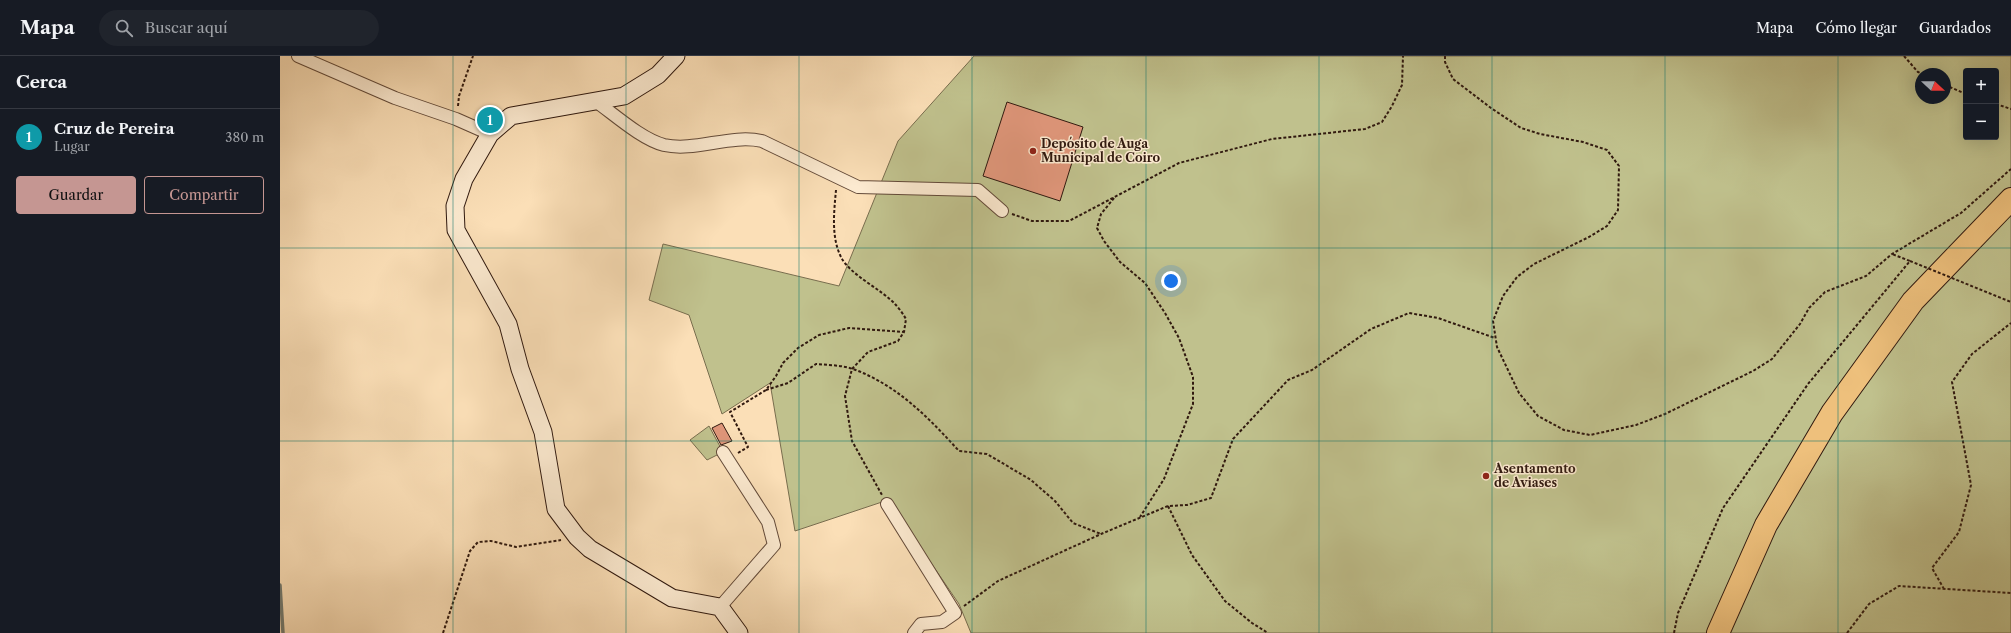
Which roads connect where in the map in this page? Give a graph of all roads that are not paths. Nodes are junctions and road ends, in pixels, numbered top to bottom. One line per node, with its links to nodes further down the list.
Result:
1 (298, 56): 4 (street)
2 (676, 56): 3 (street)
3 (594, 100): 4 (street); 6 (street)
4 (490, 134): 9 (street)
5 (2011, 200): 12 (highway)
6 (1002, 211)
7 (725, 455): 9 (street)
8 (887, 504): 11 (street)
9 (720, 607): 10 (street)
10 (739, 633)
11 (914, 633)
12 (1718, 633)

